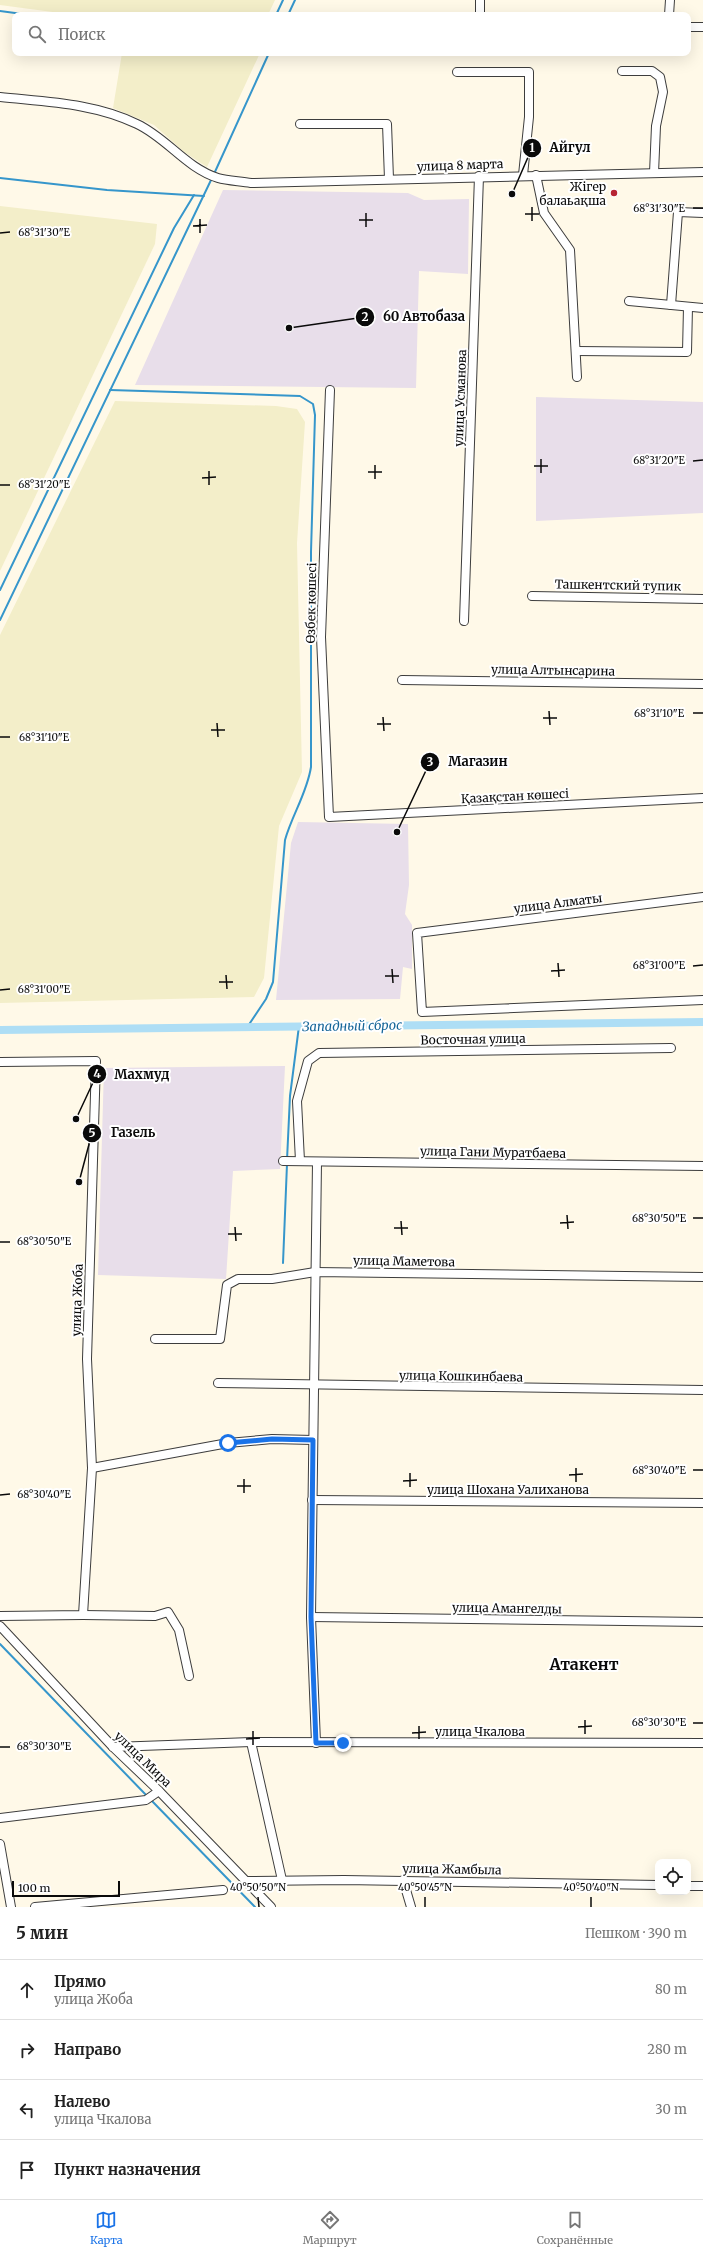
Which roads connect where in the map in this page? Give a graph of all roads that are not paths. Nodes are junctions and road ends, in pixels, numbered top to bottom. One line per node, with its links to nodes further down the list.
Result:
1 (480, 0): 3 (street)
2 (670, 0): 4 (street)
3 (480, 12)
4 (669, 12)
5 (691, 27): 6 (street)
6 (703, 27)
7 (622, 71): 12 (street)
8 (457, 72): 13 (street)
9 (0, 97): 16 (street, улица 8 марта)
10 (300, 124): 16 (street)
11 (703, 172): 12 (street, улица 8 марта)
12 (654, 173): 14 (street, улица 8 марта)
13 (523, 175): 14 (street, улица 8 марта); 15 (street, улица 8 марта)
14 (536, 175): 22 (street)
15 (479, 176): 16 (street, улица 8 марта); 27 (street, улица Усманова)
16 (389, 179)
17 (703, 213): 19 (street)
18 (629, 301): 19 (street)
19 (671, 305): 20 (street)
20 (688, 307): 21 (street); 22 (street)
21 (703, 308)
22 (576, 351): 23 (street)
23 (577, 377)
24 (330, 390): 31 (street, Өзбек көшесі)
25 (532, 596): 26 (street, Ташкентский тупик)
26 (703, 599)
27 (464, 621)
28 (402, 680): 29 (street, улица Алтынсарина)
29 (703, 684)
30 (703, 798): 31 (street, Қазақстан көшесі)
31 (329, 817)
32 (703, 897): 33 (street, улица Алматы)
33 (703, 1000)
34 (671, 1048): 37 (street, Восточная улица)
35 (0, 1062): 47 (street, улица Жоба)
36 (283, 1161): 37 (street, улица Гани Муратбаева)
37 (300, 1161): 38 (street, улица Гани Муратбаева)
38 (317, 1162): 39 (street, улица Гани Муратбаева); 40 (street)
39 (703, 1166)
40 (316, 1272): 41 (street, улица Маметова); 42 (street, улица Маметова); 44 (street)
41 (703, 1277)
42 (155, 1339)
43 (218, 1384): 44 (street, улица Кошкинбаева)
44 (314, 1386): 45 (street, улица Кошкинбаева); 46 (street)
45 (703, 1390)
46 (313, 1440): 47 (street); 48 (street)
47 (92, 1468): 50 (street, улица Жоба)
48 (312, 1500): 49 (street, улица Шохана Уалиханова); 52 (street)
49 (703, 1503)
50 (83, 1615): 51 (street); 55 (street)
51 (0, 1616)
52 (311, 1617): 53 (street, улица Амангелды); 57 (street)
53 (703, 1622)
54 (0, 1626): 59 (street, улица Мира)
55 (189, 1676)
56 (251, 1742): 57 (street, улица Чкалова); 59 (street, улица Чкалова); 63 (street)
57 (316, 1743): 58 (street, улица Чкалова)
58 (703, 1743)
59 (113, 1747): 60 (street, улица Мира)
60 (159, 1791): 61 (street); 65 (street, улица Мира)
61 (0, 1818)
62 (0, 1844): 70 (street)
63 (282, 1880): 64 (street, улица Жамбыла); 65 (street, улица Жамбыла)
64 (403, 1880): 66 (street, улица Жамбыла); 73 (street)
65 (246, 1881): 72 (street, улица Мира)
66 (655, 1885)
67 (691, 1886): 68 (street)
68 (703, 1886)
69 (223, 1890): 71 (street)
70 (11, 1907)
71 (35, 1907)
72 (271, 1907)
73 (411, 1907)

